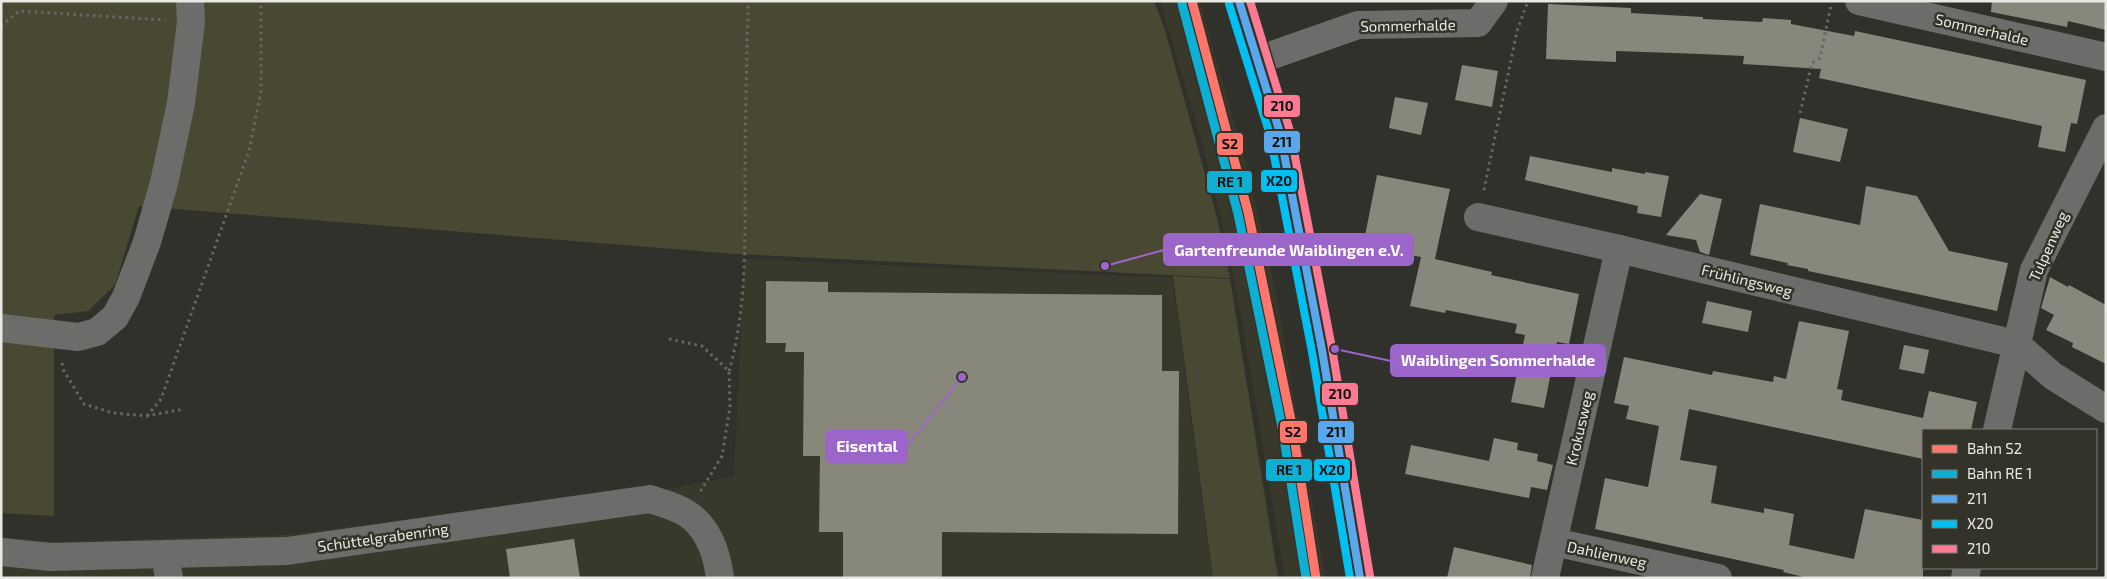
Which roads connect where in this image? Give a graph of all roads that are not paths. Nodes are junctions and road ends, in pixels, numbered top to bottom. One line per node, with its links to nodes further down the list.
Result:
1 (1239, 1): 6 (street)
2 (1494, 1): 6 (street, Sommerhalde)
3 (1859, 1): 5 (street, Sommerhalde)
4 (190, 12): 10 (street)
5 (2106, 57)
6 (1258, 60): 19 (street)
7 (2106, 128): 11 (street, Tulpenweg)
8 (1478, 217): 9 (street, Frühlingsweg)
9 (1619, 249): 11 (street, Frühlingsweg); 14 (street, Krokusweg)
10 (1, 328)
11 (2016, 344): 12 (street); 13 (street, Tulpenweg)
12 (2106, 409)
13 (1998, 429)
14 (1554, 542): 20 (street, Krokusweg); 21 (street, Dahlienweg)
15 (1, 552): 17 (street, Schüttelgrabenring)
16 (167, 566): 17 (street, Schüttelgrabenring); 18 (street, Schüttelgrabenring)
17 (110, 567)
18 (720, 578)
19 (1360, 578)
20 (1545, 578)
21 (1718, 578)

